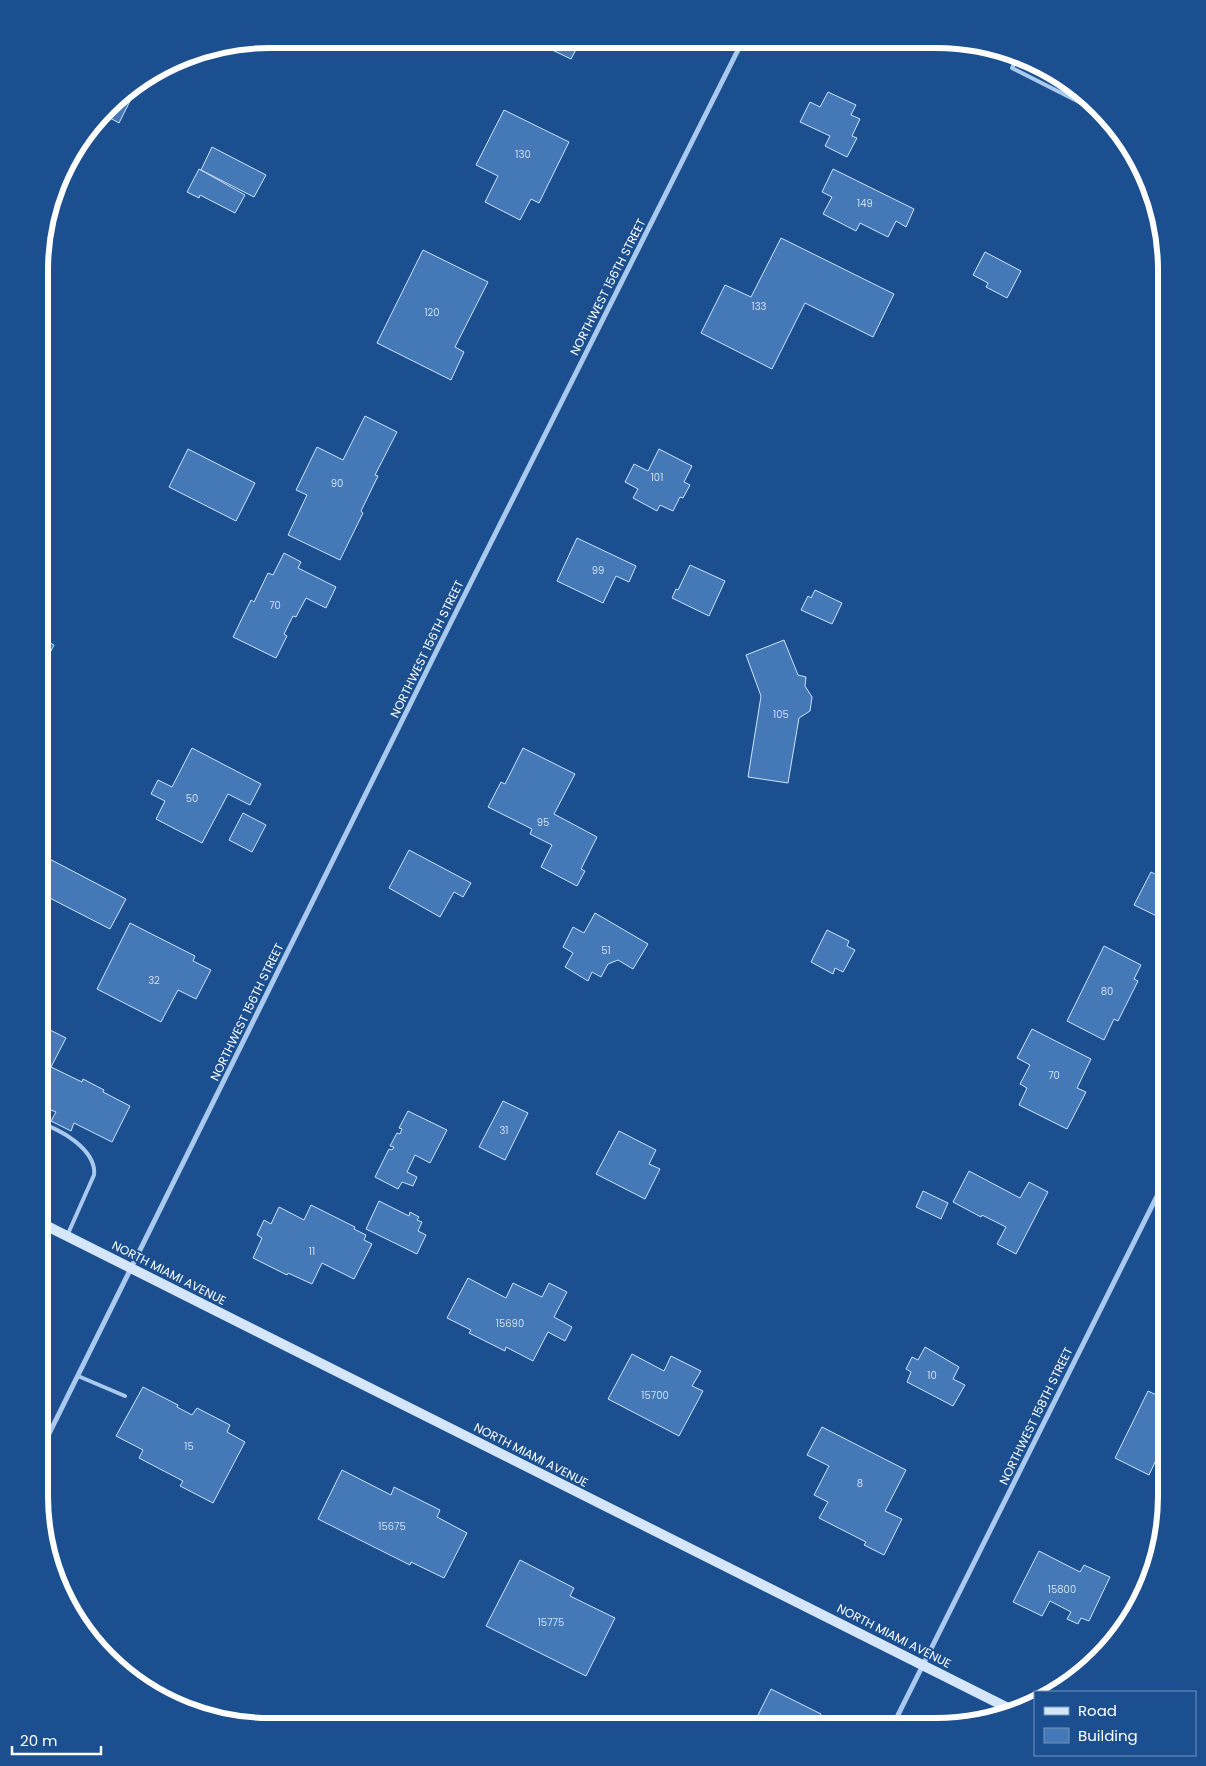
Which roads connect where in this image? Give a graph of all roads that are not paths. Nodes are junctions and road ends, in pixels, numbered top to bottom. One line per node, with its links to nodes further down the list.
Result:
1 (739, 48): 8 (street, NORTHWEST 156TH STREET)
2 (1015, 62): 3 (lane)
3 (1085, 105)
4 (48, 1127): 7 (lane)
5 (1158, 1194): 12 (street, NORTHWEST 158TH STREET)
6 (48, 1226): 7 (street, NORTH MIAMI AVENUE)
7 (68, 1236): 8 (street, NORTH MIAMI AVENUE)
8 (132, 1268): 9 (street, NORTHWEST 156TH STREET); 12 (street, NORTH MIAMI AVENUE)
9 (78, 1376): 10 (lane); 11 (street, NORTHWEST 156TH STREET)
10 (125, 1396)
11 (48, 1436)
12 (924, 1665): 13 (street, NORTH MIAMI AVENUE); 14 (street, NORTHWEST 158TH STREET)
13 (1007, 1707)
14 (897, 1718)

